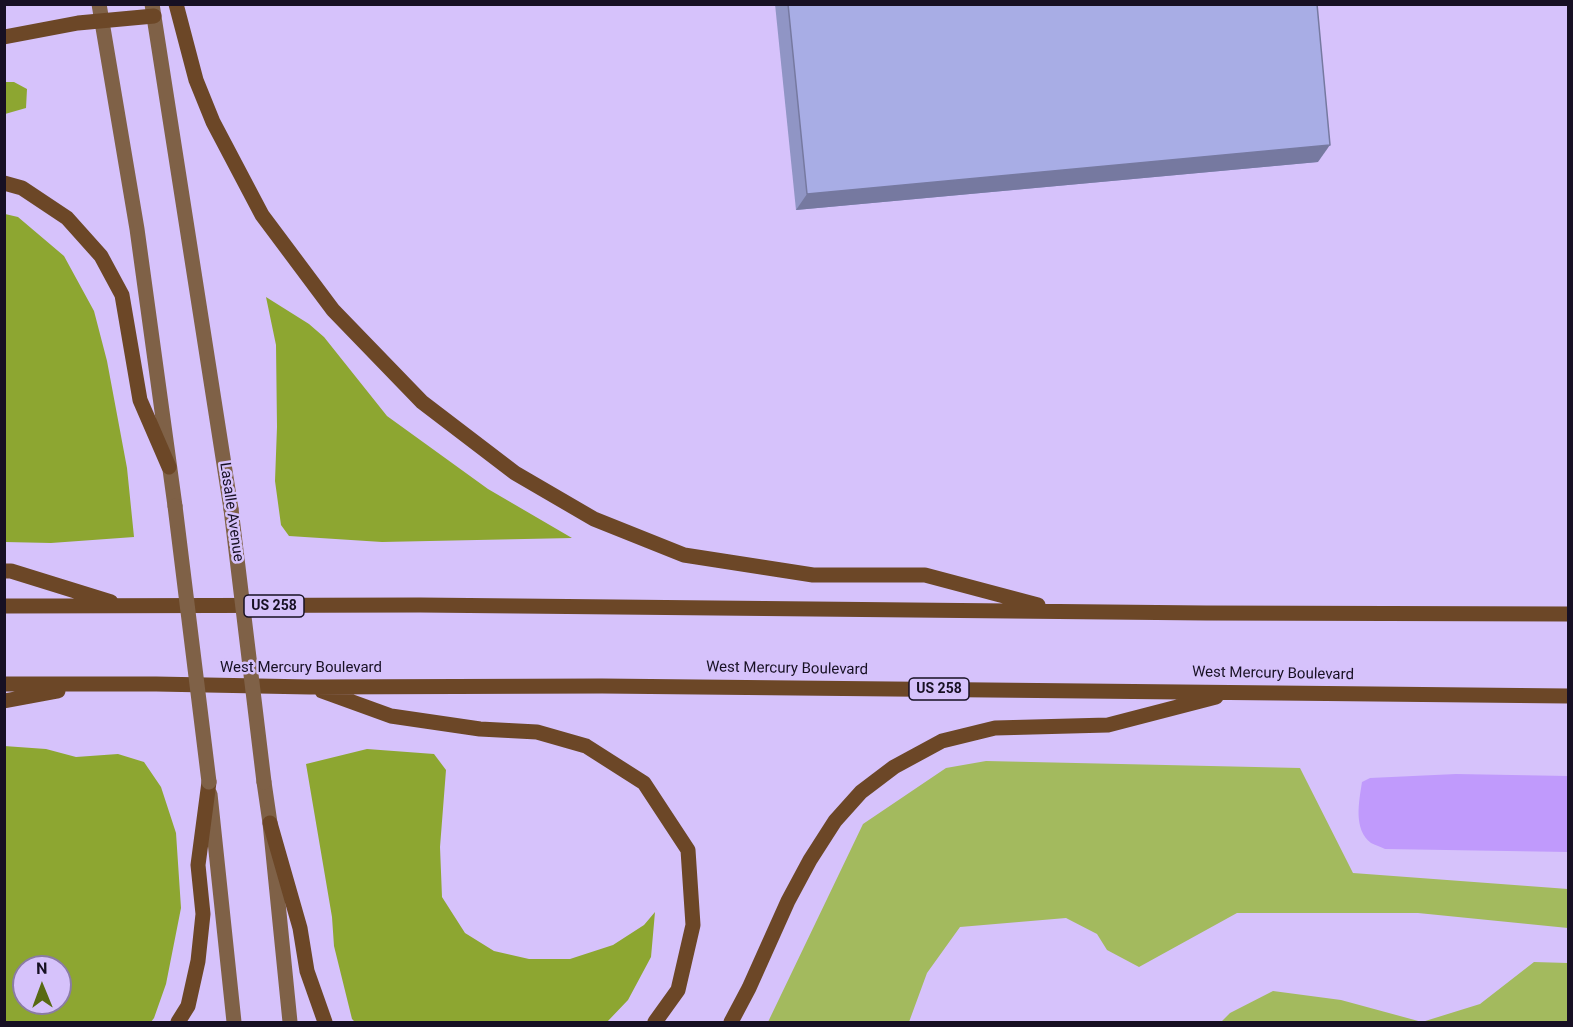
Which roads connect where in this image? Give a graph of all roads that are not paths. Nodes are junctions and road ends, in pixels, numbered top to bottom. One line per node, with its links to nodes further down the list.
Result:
1 (99, 4): 4 (main road)
2 (176, 4): 11 (main road)
3 (153, 10): 4 (main road); 20 (main road, Lasalle Avenue, bridge)
4 (102, 20): 5 (main road); 7 (main road)
5 (4, 37)
6 (4, 183): 7 (main road)
7 (169, 467): 19 (main road, bridge)
8 (4, 571): 10 (main road)
9 (4, 606): 10 (main road, US 258)
10 (129, 607): 11 (main road, US 258)
11 (1061, 611): 12 (main road, US 258)
12 (1569, 614)
13 (4, 684): 14 (main road, West Mercury Boulevard / US 258)
14 (94, 684): 15 (main road, West Mercury Boulevard / US 258); 18 (main road)
15 (310, 687): 16 (main road, West Mercury Boulevard / US 258); 25 (main road)
16 (1236, 692): 17 (main road, West Mercury Boulevard / US 258); 26 (main road)
17 (1569, 696)
18 (4, 701)
19 (209, 782): 21 (main road); 22 (main road)
20 (270, 823): 23 (main road, Lasalle Avenue); 24 (main road)
21 (178, 1023)
22 (234, 1023)
23 (290, 1023)
24 (325, 1023)
25 (655, 1023)
26 (731, 1023)

